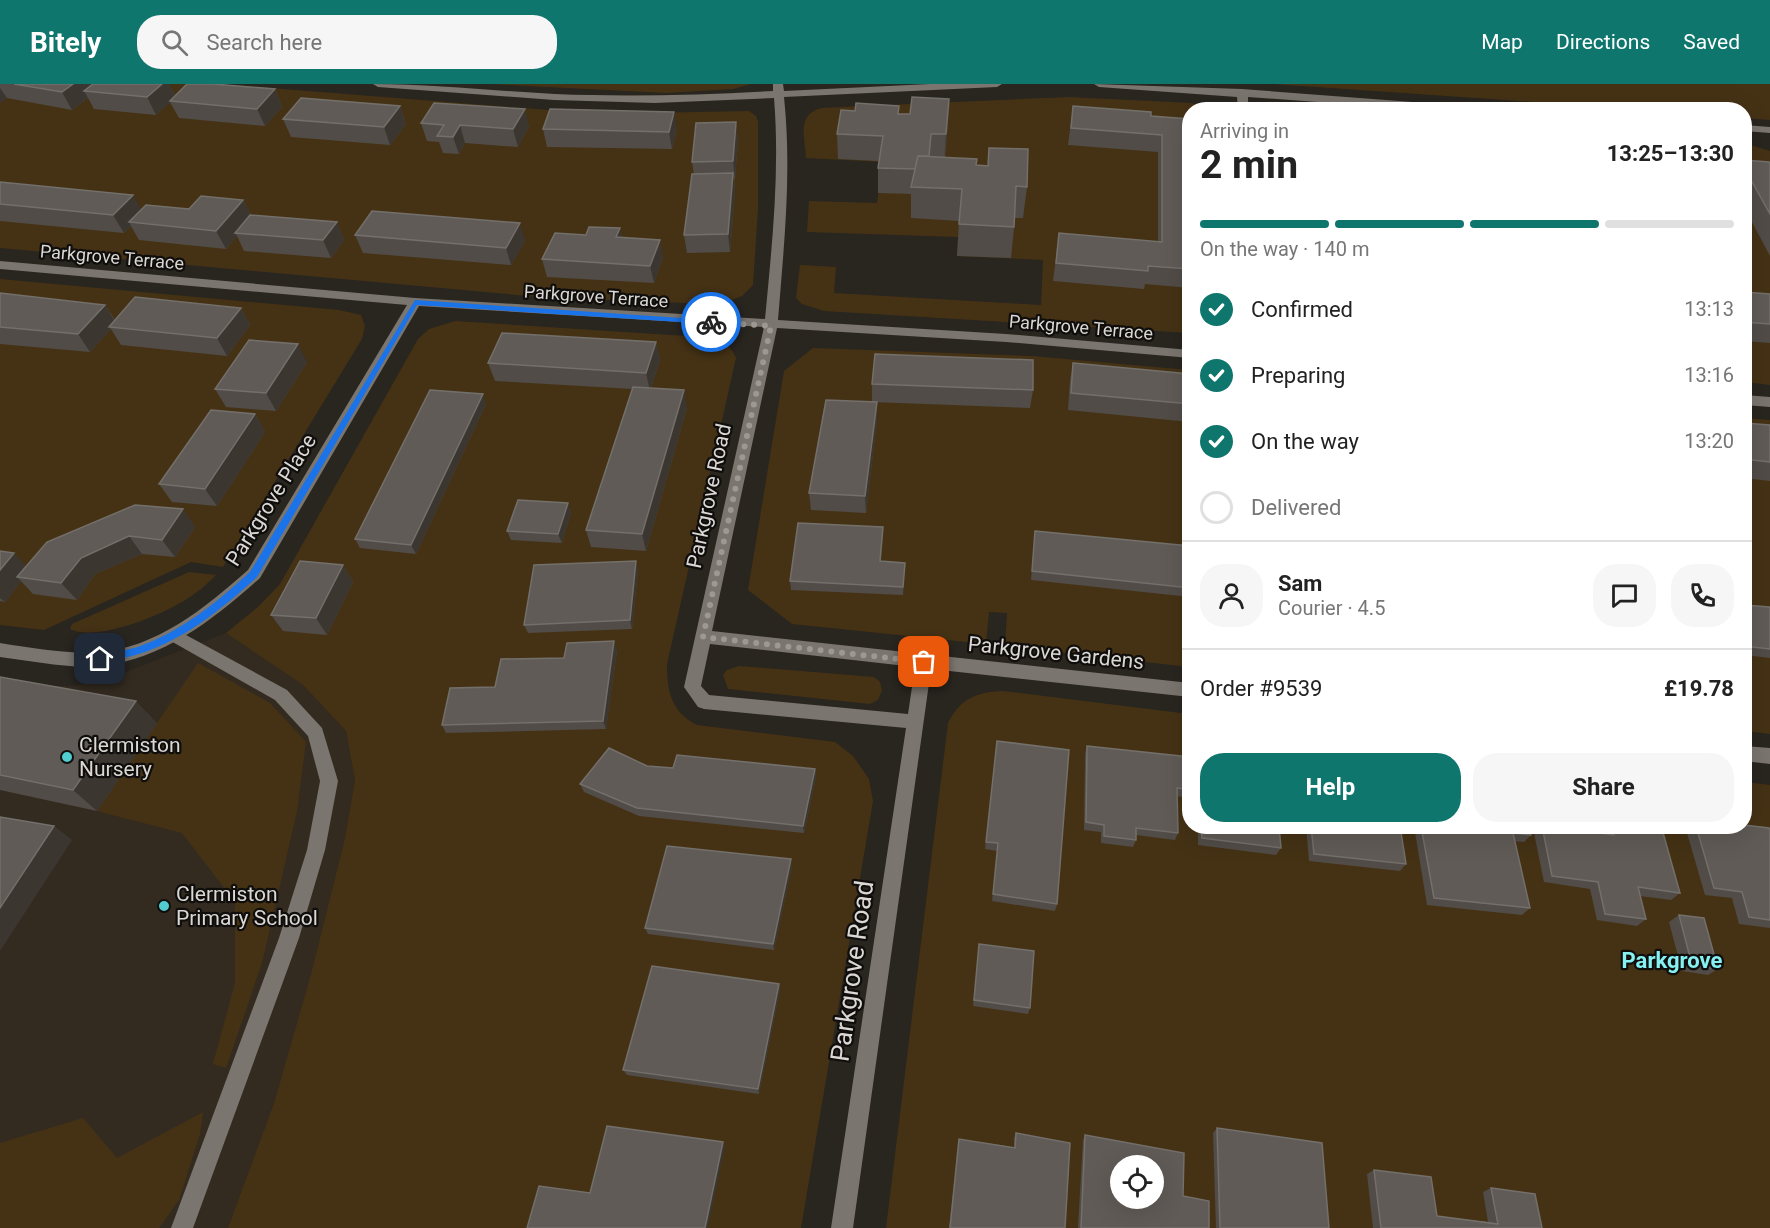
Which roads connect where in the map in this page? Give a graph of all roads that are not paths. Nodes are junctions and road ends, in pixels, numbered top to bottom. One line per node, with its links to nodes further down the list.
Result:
1 (378, 84): 4 (street)
2 (997, 84): 4 (street)
3 (1100, 84): 5 (street)
4 (778, 90): 12 (street, Parkgrove Road)
5 (1242, 92): 6 (street); 7 (street)
6 (1243, 102)
7 (1374, 102)
8 (1752, 129): 9 (street)
9 (1770, 130)
10 (0, 265): 11 (street, Parkgrove Terrace)
11 (415, 302): 12 (street, Parkgrove Terrace); 16 (street, Parkgrove Place)
12 (771, 326): 13 (street, Parkgrove Terrace); 17 (street, Parkgrove Road)
13 (1182, 353)
14 (1752, 401): 15 (street)
15 (1770, 402)
16 (175, 635): 18 (street, Parkgrove Place); 24 (street)
17 (703, 637): 19 (street, Parkgrove Gardens); 21 (street, Parkgrove Road)
18 (0, 650)
19 (924, 662): 20 (street, Parkgrove Gardens); 21 (street, Parkgrove Road)
20 (1182, 689)
21 (916, 722): 25 (street, Parkgrove Road)
22 (1752, 754): 23 (street)
23 (1770, 756)
24 (182, 1228)
25 (842, 1228)

